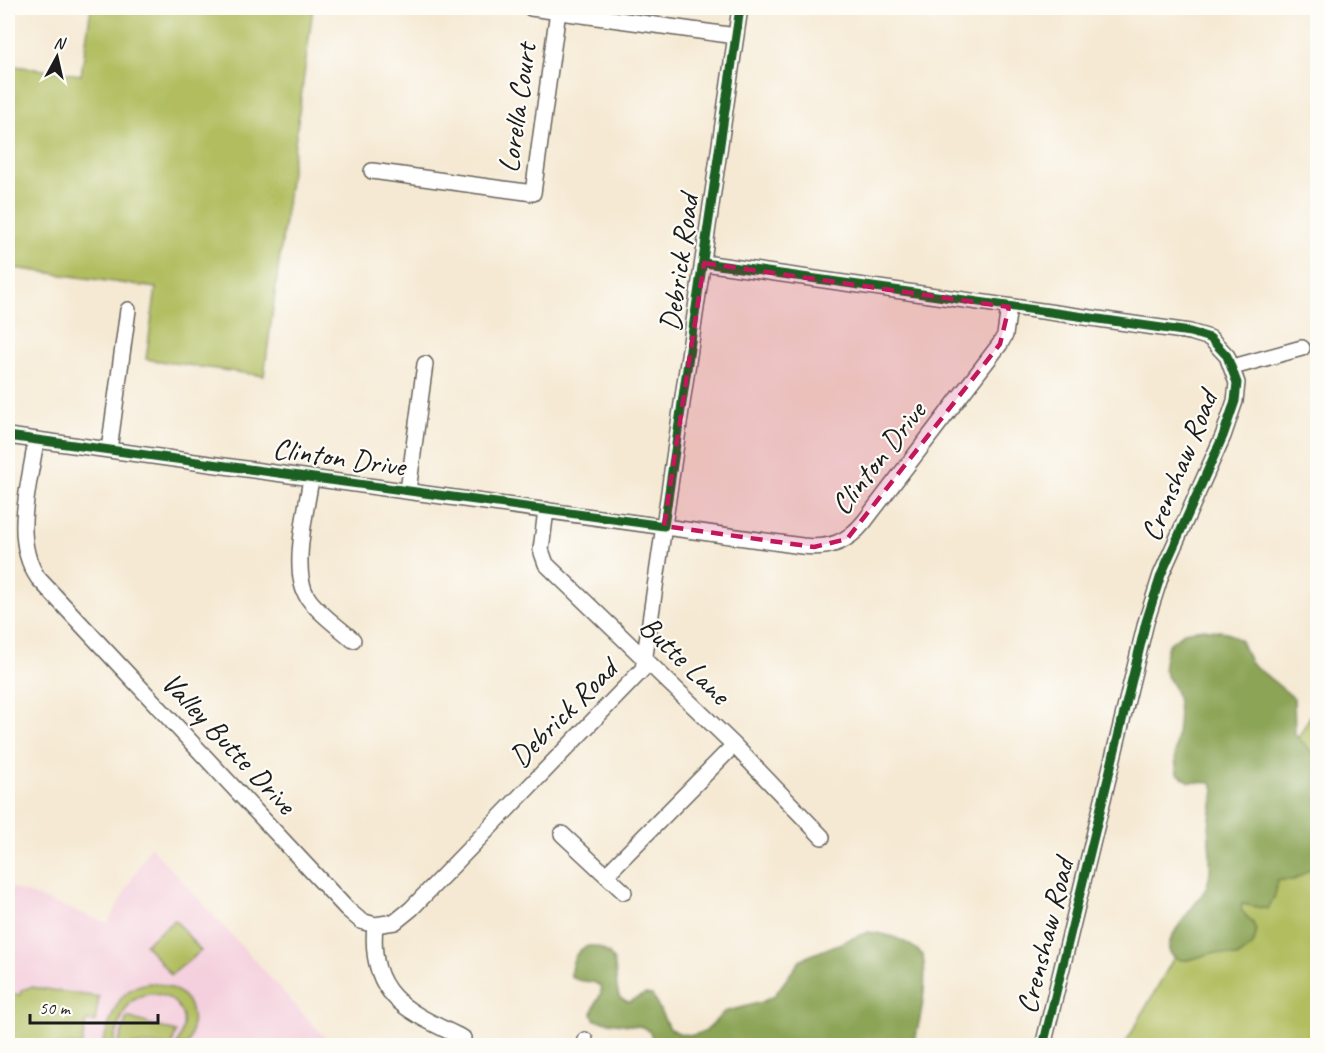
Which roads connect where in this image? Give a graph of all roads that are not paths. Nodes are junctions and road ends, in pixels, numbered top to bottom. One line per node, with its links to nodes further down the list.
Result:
1 (531, 8): 3 (street)
2 (740, 8): 4 (street, Debrick Road)
3 (558, 11): 4 (street); 5 (street, Lorella Court)
4 (736, 36): 6 (street, Debrick Road)
5 (372, 171)
6 (704, 263): 7 (street, Crenshaw Road); 18 (street, Debrick Road)
7 (1009, 307): 11 (street, Crenshaw Road); 18 (street, Clinton Drive)
8 (128, 310): 14 (street)
9 (1302, 348): 11 (street)
10 (425, 364): 16 (street, Clinton Drive)
11 (1233, 367): 28 (street, Crenshaw Road)
12 (8, 436): 13 (street, Clinton Drive)
13 (36, 440): 14 (street, Clinton Drive); 26 (street, Valley Butte Drive)
14 (109, 450): 15 (street, Clinton Drive)
15 (311, 478): 16 (street, Clinton Drive); 19 (street)
16 (408, 491): 17 (street, Clinton Drive)
17 (546, 510): 18 (street, Clinton Drive); 20 (street, Butte Lane)
18 (664, 526): 20 (street, Debrick Road)
19 (353, 640)
20 (646, 659): 21 (street, Butte Lane); 26 (street, Debrick Road)
21 (734, 745): 23 (street, Butte Lane); 24 (street)
22 (562, 834): 24 (street)
23 (822, 837)
24 (606, 875): 25 (street)
25 (624, 892)
26 (375, 926): 27 (street)
27 (463, 1038)
28 (1043, 1046)

